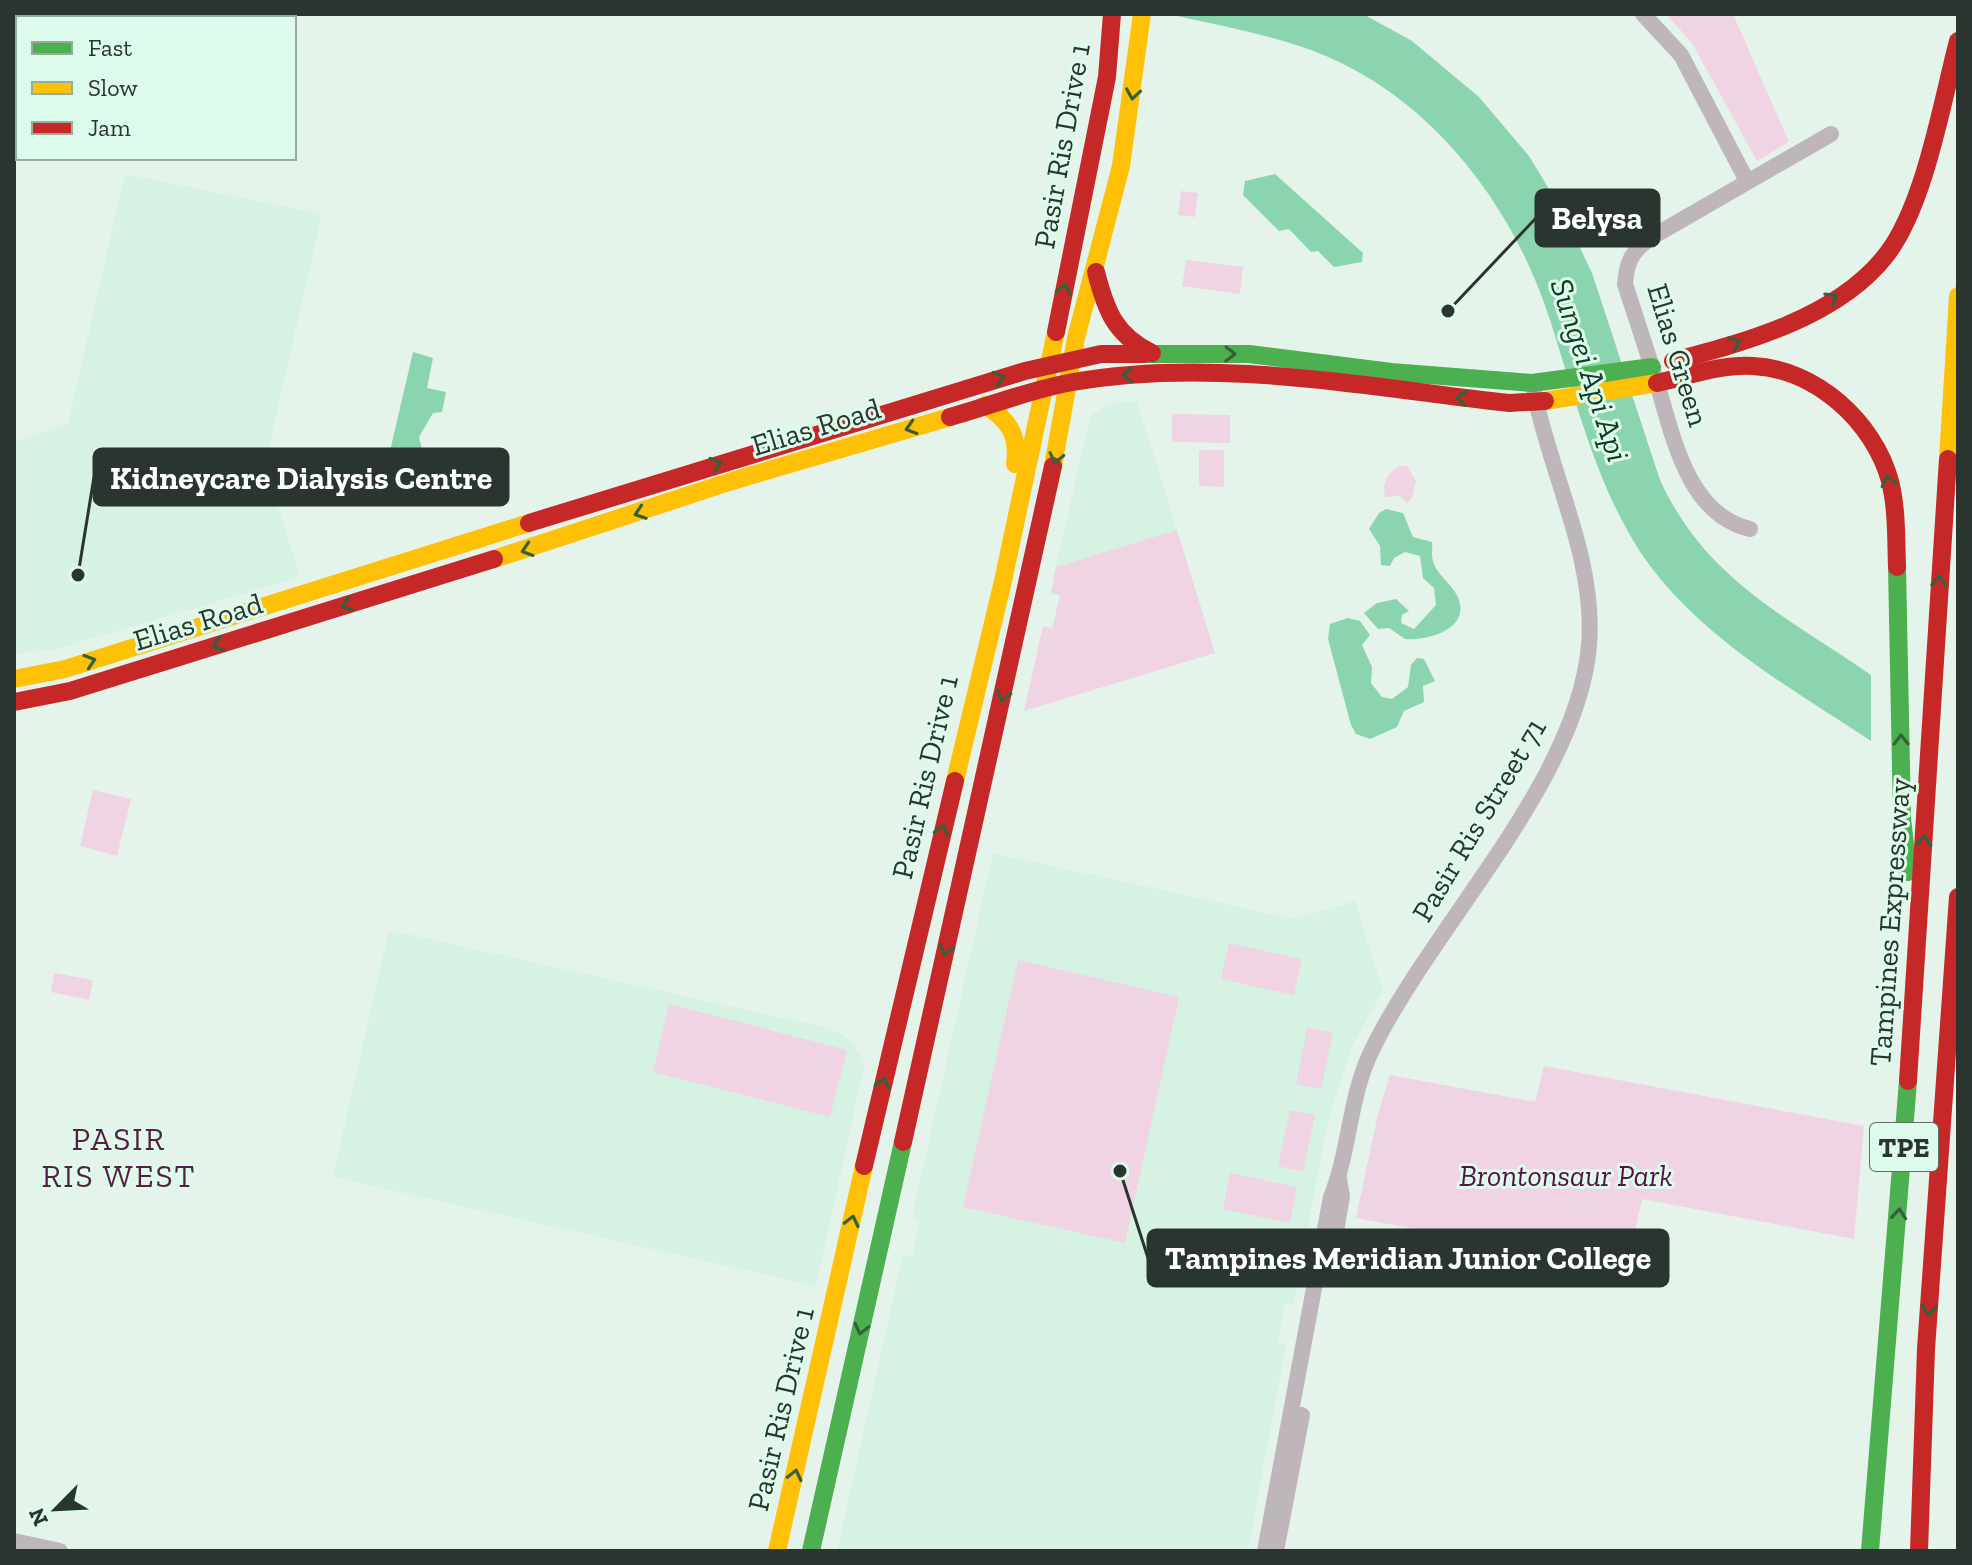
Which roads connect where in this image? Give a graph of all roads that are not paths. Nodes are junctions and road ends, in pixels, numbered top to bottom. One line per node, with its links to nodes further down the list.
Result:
1 (1643, 14): 6 (street)
2 (1112, 15): 11 (main road, Pasir Ris Drive 1, one-way to 2)
3 (1142, 18): 7 (main road, Pasir Ris Drive 1, one-way to 7)
4 (1958, 41): 12 (main road, one-way to 4)
5 (1831, 134): 6 (street, Elias Green)
6 (1747, 181): 12 (street, Elias Green)
7 (1096, 272): 9 (main road); 10 (main road, Pasir Ris Drive 1)
8 (1958, 296): 24 (main road, Tampines Expressway / TPE, one-way to 8)
9 (1152, 353): 10 (main road, Elias Road); 15 (main road, Elias Road, one-way to 15)
10 (1074, 360): 11 (main road, Elias Road); 14 (main road, Pasir Ris Drive 1)
11 (1047, 365): 16 (main road, Pasir Ris Drive 1); 21 (main road, Elias Road, one-way to 11)
12 (1655, 375): 13 (main road, Elias Road); 20 (street, Elias Green); 24 (main road, one-way to 12)
13 (1629, 380): 15 (main road, Elias Road); 17 (main road, Elias Road)
14 (1071, 382): 16 (main road, Elias Road); 17 (main road, Elias Road, one-way to 14); 32 (main road, Pasir Ris Drive 1, one-way to 32)
15 (1532, 383): 17 (street, Pasir Ris Street 71)
16 (1041, 389): 18 (main road, Elias Road); 19 (main road, Pasir Ris Drive 1)
17 (1536, 403): 26 (street, Pasir Ris Street 71)
18 (985, 405): 19 (main road); 22 (main road, Elias Road, one-way to 22)
19 (1015, 526): 31 (main road, Pasir Ris Drive 1, one-way to 19)
20 (1750, 529)
21 (14, 679)
22 (14, 702)
23 (1958, 897): 27 (main road, TPE)
24 (1917, 946): 28 (main road, Tampines Expressway / TPE, one-way to 24)
25 (1958, 1079): 27 (main road)
26 (1339, 1178): 33 (street, Pasir Ris Street 71); 34 (street, Pasir Ris Street 71)
27 (1933, 1262): 37 (main road, TPE, one-way to 37)
28 (1887, 1347): 35 (main road); 36 (main road, Tampines Expressway / TPE)
29 (14, 1541): 30 (street)
30 (60, 1551)
31 (777, 1551)
32 (811, 1551)
33 (1265, 1551)
34 (1276, 1551)
35 (1856, 1551)
36 (1870, 1551)
37 (1919, 1551)

